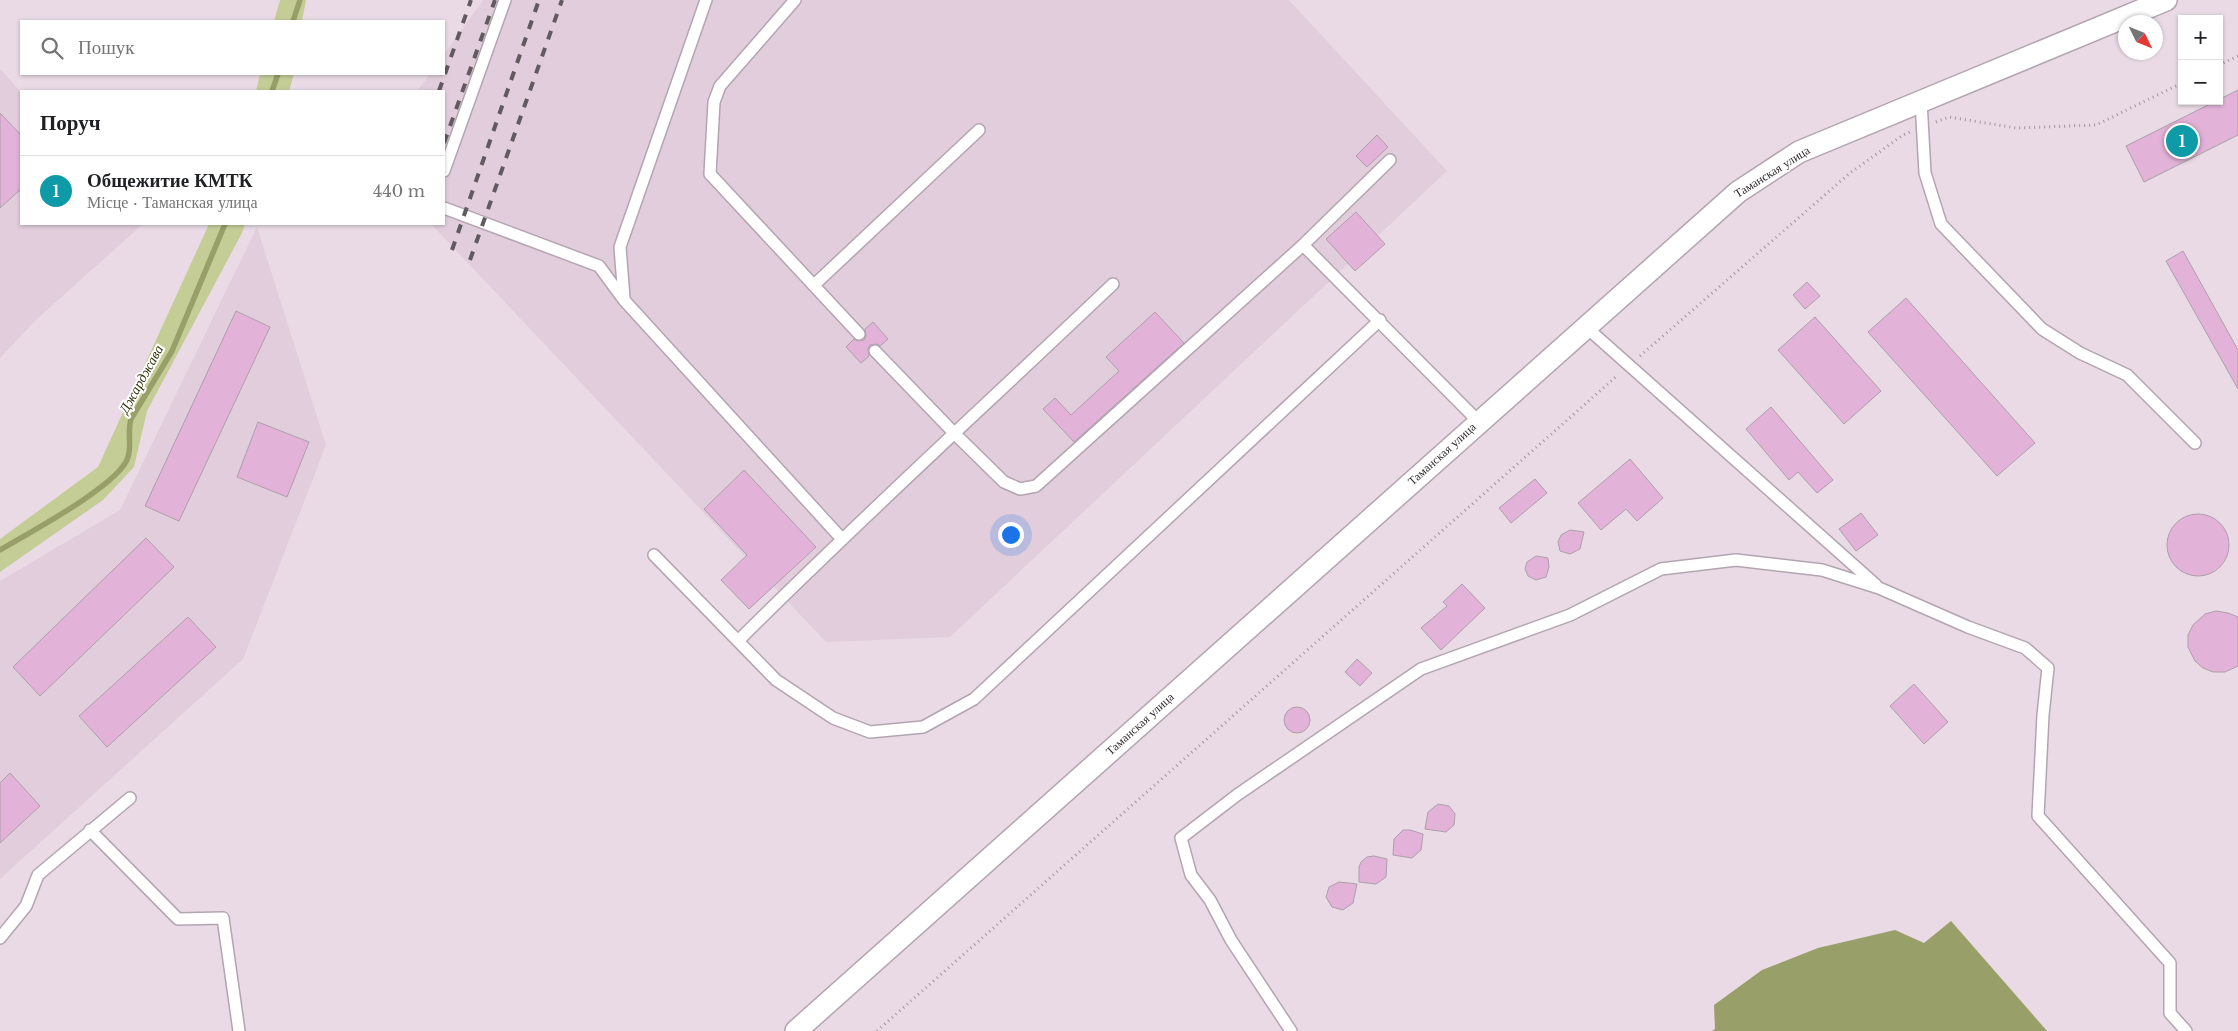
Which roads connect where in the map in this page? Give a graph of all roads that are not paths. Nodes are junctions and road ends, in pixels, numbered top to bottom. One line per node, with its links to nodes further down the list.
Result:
1 (505, 0): 8 (lane)
2 (706, 0): 13 (lane)
3 (795, 0): 12 (lane)
4 (2166, 0): 5 (street, Таманская улица)
5 (1921, 101): 15 (street, Таманская улица); 20 (lane)
6 (978, 130): 12 (lane)
7 (1390, 160): 10 (lane)
8 (445, 168)
9 (445, 208): 13 (lane)
10 (1303, 245): 14 (lane); 19 (lane)
11 (1114, 284): 19 (lane)
12 (814, 285): 16 (lane)
13 (624, 300): 21 (lane)
14 (1380, 320): 18 (lane); 24 (lane)
15 (1586, 327): 18 (street, Таманская улица); 23 (lane)
16 (859, 334)
17 (875, 350): 19 (lane)
18 (1479, 422): 29 (street, Таманская улица)
19 (955, 434): 21 (lane)
20 (2195, 443)
21 (842, 538): 24 (lane)
22 (654, 555): 24 (lane)
23 (1879, 588): 30 (lane); 31 (lane)
24 (738, 641)
25 (130, 798): 26 (lane)
26 (90, 830): 27 (lane); 28 (lane)
27 (0, 938)
28 (239, 1031)
29 (796, 1031)
30 (1291, 1031)
31 (2186, 1031)

